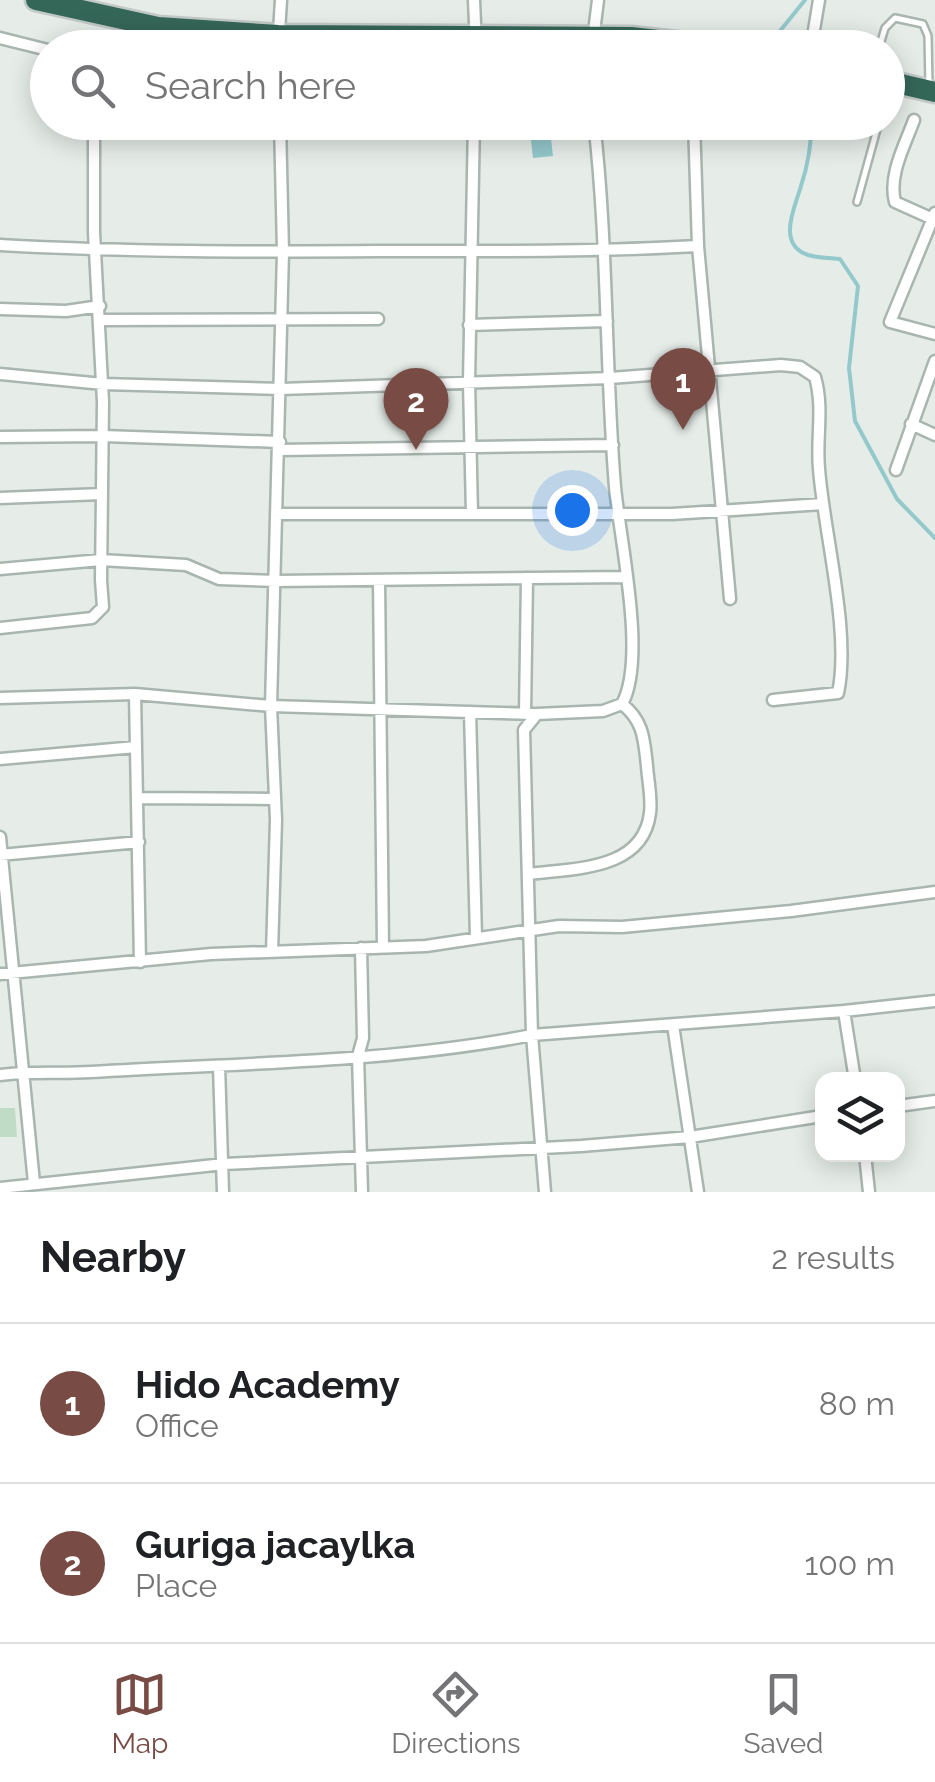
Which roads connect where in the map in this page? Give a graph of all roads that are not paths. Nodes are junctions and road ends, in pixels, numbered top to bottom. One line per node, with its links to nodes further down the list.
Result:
1 (36, 0): 6 (highway)
2 (281, 0): 7 (street)
3 (474, 0): 8 (street)
4 (598, 0): 9 (street)
5 (819, 0): 10 (street)
6 (184, 30)
7 (279, 30)
8 (475, 30)
9 (595, 30)
10 (814, 30)
11 (884, 30): 15 (lane)
12 (0, 38): 13 (street)
13 (30, 46)
14 (905, 88): 15 (highway)
15 (932, 92)
16 (914, 120): 24 (street)
17 (94, 140): 27 (street)
18 (280, 140): 30 (street)
19 (473, 140): 28 (street)
20 (595, 140): 29 (street)
21 (695, 140): 26 (street)
22 (874, 140): 23 (lane)
23 (857, 202)
24 (934, 217): 38 (street)
25 (0, 245): 27 (street)
26 (698, 246): 29 (street); 40 (street)
27 (96, 250): 30 (street); 31 (street)
28 (470, 251): 29 (street); 30 (street); 37 (street)
29 (604, 251): 36 (street)
30 (283, 252): 35 (street)
31 (100, 306): 32 (street); 34 (street)
32 (0, 309)
33 (378, 319): 35 (street)
34 (101, 320): 35 (street); 44 (street)
35 (282, 320): 45 (street)
36 (607, 322): 37 (street); 42 (street)
37 (469, 325): 43 (street)
38 (935, 334)
39 (935, 361): 46 (street)
40 (709, 372): 42 (street); 56 (street); 57 (street)
41 (0, 374): 44 (street)
42 (610, 378): 43 (street); 50 (street)
43 (468, 382): 45 (street); 52 (street)
44 (103, 384): 45 (street); 48 (street)
45 (281, 389): 51 (street)
46 (911, 424): 47 (street); 53 (street)
47 (935, 435)
48 (103, 436): 49 (street); 51 (street); 54 (street)
49 (0, 438)
50 (613, 445): 52 (street); 58 (street)
51 (280, 446): 52 (street); 59 (street)
52 (470, 447): 60 (street)
53 (896, 470)
54 (102, 494): 55 (street); 61 (street)
55 (0, 498)
56 (823, 504): 57 (street); 71 (street)
57 (722, 510): 58 (street); 67 (street)
58 (618, 513): 60 (street); 63 (street)
59 (278, 514): 60 (street); 66 (street)
60 (472, 514)
61 (101, 560): 62 (street); 66 (street); 68 (street)
62 (0, 569)
63 (625, 576): 64 (street); 72 (street)
64 (527, 578): 65 (street); 76 (street)
65 (379, 580): 66 (street); 74 (street)
66 (276, 581): 73 (street)
67 (730, 599)
68 (0, 628)
69 (135, 694): 70 (street); 73 (street); 77 (street)
70 (0, 698)
71 (773, 700)
72 (622, 704): 76 (street); 84 (street)
73 (272, 706): 74 (street); 80 (street)
74 (380, 709): 75 (street); 89 (street)
75 (470, 712): 76 (street); 87 (street)
76 (531, 714): 84 (street)
77 (136, 747): 78 (street); 79 (street)
78 (0, 759)
79 (138, 798): 80 (street); 82 (street)
80 (275, 800): 90 (street)
81 (0, 837): 83 (street)
82 (139, 842): 83 (street); 91 (street)
83 (1, 855): 92 (street)
84 (529, 874): 86 (street)
85 (935, 892): 86 (street)
86 (530, 930): 87 (street); 97 (street)
87 (476, 937): 89 (street)
88 (361, 948): 89 (street); 90 (street); 98 (street)
89 (382, 948)
90 (272, 952): 91 (street)
91 (140, 962): 92 (street)
92 (15, 973): 93 (street); 100 (street)
93 (0, 974)
94 (935, 1001): 95 (street)
95 (844, 1011): 96 (street); 101 (street)
96 (673, 1025): 97 (street); 106 (street)
97 (532, 1036): 98 (street); 107 (street)
98 (358, 1056): 99 (street); 108 (street)
99 (219, 1066): 100 (street); 110 (street)
100 (22, 1072): 102 (street); 112 (street)
101 (854, 1072)
102 (0, 1074)
103 (935, 1101): 104 (street)
104 (905, 1105)
105 (815, 1117): 106 (street)
106 (690, 1137): 107 (street); 116 (street)
107 (540, 1148): 108 (street); 115 (street)
108 (361, 1155): 110 (street); 114 (street)
109 (866, 1162): 117 (street)
110 (224, 1164): 112 (street); 113 (street)
111 (0, 1188): 112 (street)
112 (34, 1188)
113 (224, 1192)
114 (362, 1192)
115 (546, 1192)
116 (698, 1192)
117 (870, 1192)

